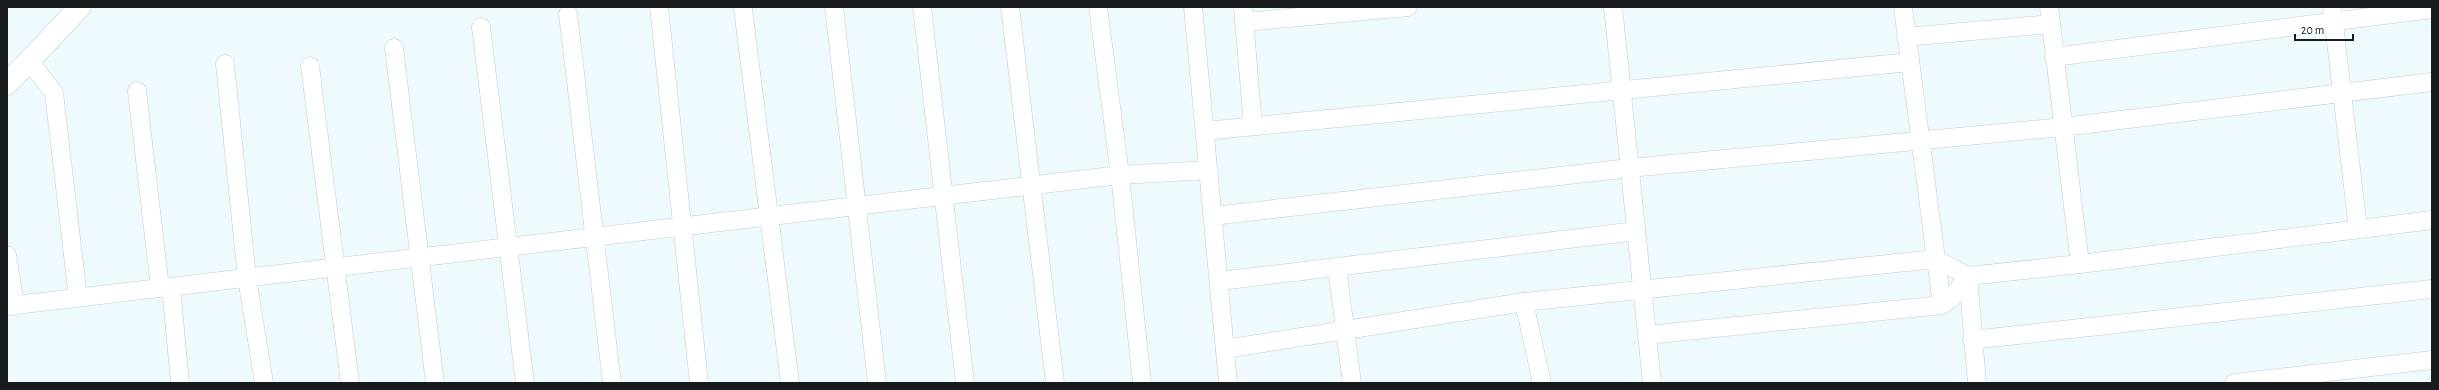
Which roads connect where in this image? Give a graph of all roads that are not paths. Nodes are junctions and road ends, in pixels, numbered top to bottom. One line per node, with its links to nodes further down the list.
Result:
1 (80, 7): 21 (main road)
2 (659, 7): 43 (street)
3 (834, 7): 39 (street)
4 (922, 7): 38 (street)
5 (1010, 7): 37 (street)
6 (1098, 7): 36 (street)
7 (1192, 7): 32 (street)
8 (1408, 7): 15 (street)
9 (1612, 7): 28 (street)
10 (1903, 7): 18 (street)
11 (2432, 8): 13 (street)
12 (743, 9): 40 (street)
13 (2333, 13): 20 (street); 29 (street)
14 (568, 14): 46 (street)
15 (1244, 15): 30 (street)
16 (2050, 16): 18 (street); 20 (street)
17 (482, 26): 47 (street)
18 (1906, 37): 22 (street)
19 (394, 48): 49 (street)
20 (2054, 57): 31 (street)
21 (29, 61): 26 (main road); 60 (street)
22 (1910, 62): 28 (street); 33 (street)
23 (225, 64): 55 (street)
24 (310, 66): 52 (street)
25 (2432, 82): 29 (street)
26 (7, 84)
27 (137, 91): 57 (street)
28 (1621, 91): 30 (street); 34 (street)
29 (2343, 92): 31 (street); 44 (street)
30 (1254, 126): 32 (street)
31 (2063, 127): 33 (street); 51 (street)
32 (1205, 131): 35 (street)
33 (1919, 140): 34 (street); 50 (street)
34 (1629, 168): 41 (street); 45 (street)
35 (1209, 170): 36 (street); 41 (street)
36 (1120, 175): 37 (street); 80 (street)
37 (1032, 185): 38 (street); 79 (street)
38 (945, 196): 39 (street); 78 (street)
39 (856, 206): 40 (street); 77 (street)
40 (770, 216): 43 (street); 76 (street)
41 (1213, 216): 56 (street)
42 (2432, 220): 44 (street)
43 (682, 226): 46 (street); 75 (street)
44 (2358, 229): 51 (street)
45 (1636, 231): 53 (street); 59 (street)
46 (596, 237): 47 (street); 74 (street)
47 (510, 247): 49 (street); 73 (street)
48 (7, 255): 63 (street)
49 (418, 258): 52 (street); 72 (street)
50 (1936, 258): 54 (street); 59 (street); 62 (street)
51 (2080, 264): 54 (street)
52 (334, 268): 55 (street); 71 (street)
53 (1338, 268): 56 (street); 64 (street)
54 (1968, 276): 62 (street); 66 (street)
55 (247, 278): 57 (street); 70 (street)
56 (1220, 281): 67 (street)
57 (165, 288): 60 (street); 69 (street)
58 (2432, 288): 66 (street)
59 (1642, 289): 61 (street); 65 (street)
60 (78, 298): 63 (street)
61 (1524, 302): 64 (street); 83 (street)
62 (1942, 305): 65 (street)
63 (11, 306)
64 (1344, 330): 67 (street); 82 (street)
65 (1647, 335): 84 (street)
66 (1972, 340): 85 (street)
67 (1225, 349): 81 (street)
68 (2432, 360): 86 (street)
69 (180, 383)
70 (264, 383)
71 (350, 383)
72 (435, 383)
73 (525, 383)
74 (612, 383)
75 (700, 383)
76 (790, 383)
77 (878, 383)
78 (965, 383)
79 (1055, 383)
80 (1142, 383)
81 (1228, 383)
82 (1352, 383)
83 (1542, 383)
84 (1652, 383)
85 (1977, 383)
86 (2234, 383)

